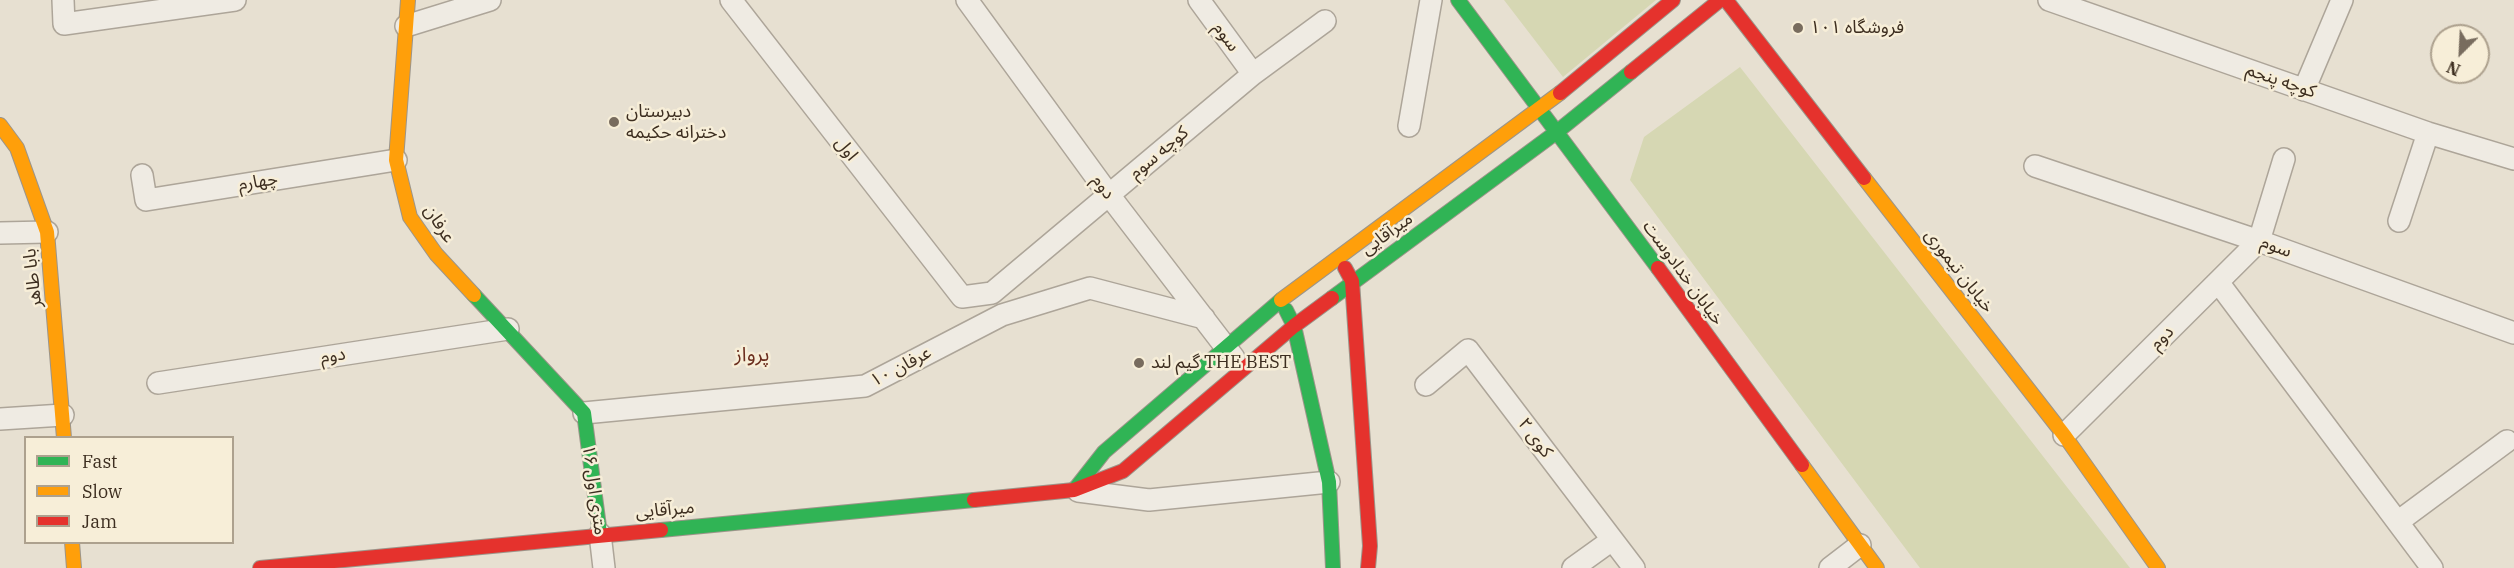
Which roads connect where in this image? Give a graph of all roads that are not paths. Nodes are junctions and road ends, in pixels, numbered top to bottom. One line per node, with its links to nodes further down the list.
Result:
1 (63, 0): 2 (street)
2 (235, 0)
3 (408, 0): 16 (street, عرفان)
4 (490, 0): 16 (street)
5 (730, 0): 37 (street, اول)
6 (967, 0): 29 (street, دوم)
7 (1199, 0): 17 (street, سوم)
8 (1431, 0): 21 (street)
9 (1458, 0): 19 (street, خیابان خدادوست)
10 (1673, 0): 19 (street, میرآقایی)
11 (1720, 0): 22 (street, میرآقایی)
12 (1726, 0): 50 (street, خیابان تیموری)
13 (2049, 0): 18 (street, کوچه پنجم)
14 (2342, 0): 18 (street)
15 (1325, 21): 17 (street, کوچه سوم)
16 (406, 26): 26 (street, عرفان)
17 (1253, 74): 29 (street, کوچه سوم)
18 (2304, 90): 23 (street, کوچه پنجم)
19 (1540, 109): 22 (street, خیابان خدادوست); 34 (street, میرآقایی)
20 (0, 125): 31 (street, بابا طاهر)
21 (1409, 126)
22 (1558, 130): 35 (street, میرآقایی); 59 (street, خیابان خدادوست)
23 (2428, 133): 25 (street, کوچه پنجم); 30 (street)
24 (2284, 159): 33 (street)
25 (2514, 159)
26 (396, 160): 28 (street, چهارم); 41 (street, عرفان)
27 (2036, 166): 33 (street, سوم)
28 (142, 175)
29 (1109, 195): 37 (street, کوچه سوم); 39 (street, دوم)
30 (2399, 220)
31 (46, 232): 32 (street); 48 (street, بابا طاهر)
32 (0, 233)
33 (2259, 241): 36 (street, دوم); 42 (street, سوم)
34 (1339, 257): 35 (street); 38 (street, میرآقایی)
35 (1352, 281): 40 (street, میرآقایی); 64 (street)
36 (2218, 282): 50 (street, دوم); 55 (street)
37 (962, 297)
38 (1281, 300): 40 (street); 43 (street, میرآقایی)
39 (1204, 318): 43 (street, دوم); 47 (street, عرفان ۱۰)
40 (1294, 326): 44 (street, میرآقایی); 53 (street)
41 (508, 329): 45 (street, دوم); 47 (street, عرفان)
42 (2514, 333)
43 (1226, 347): 44 (street, دوم); 54 (street, میرآقایی)
44 (1243, 371): 54 (street, میرآقایی)
45 (158, 382)
46 (1426, 385): 57 (street, کوی ۲)
47 (584, 413): 56 (street, ۱۶ متری اول)
48 (63, 415): 49 (street); 51 (street, بابا طاهر)
49 (0, 419)
50 (2064, 435): 69 (street, خیابان تیموری)
51 (64, 436)
52 (2507, 441): 55 (street)
53 (1329, 482): 54 (street); 63 (street)
54 (1074, 490): 56 (street, میرآقایی)
55 (2399, 521): 70 (street)
56 (600, 534): 61 (street, میرآقایی); 62 (street, ۱۶ متری اول)
57 (1612, 540): 65 (street); 66 (street, کوی ۲)
58 (72, 544): 60 (street)
59 (1860, 545): 67 (street); 68 (street, خیابان خدادوست)
60 (74, 568)
61 (260, 568)
62 (604, 568)
63 (1333, 568)
64 (1368, 568)
65 (1573, 568)
66 (1634, 568)
67 (1830, 568)
68 (1877, 568)
69 (2158, 568)
70 (2432, 568)

